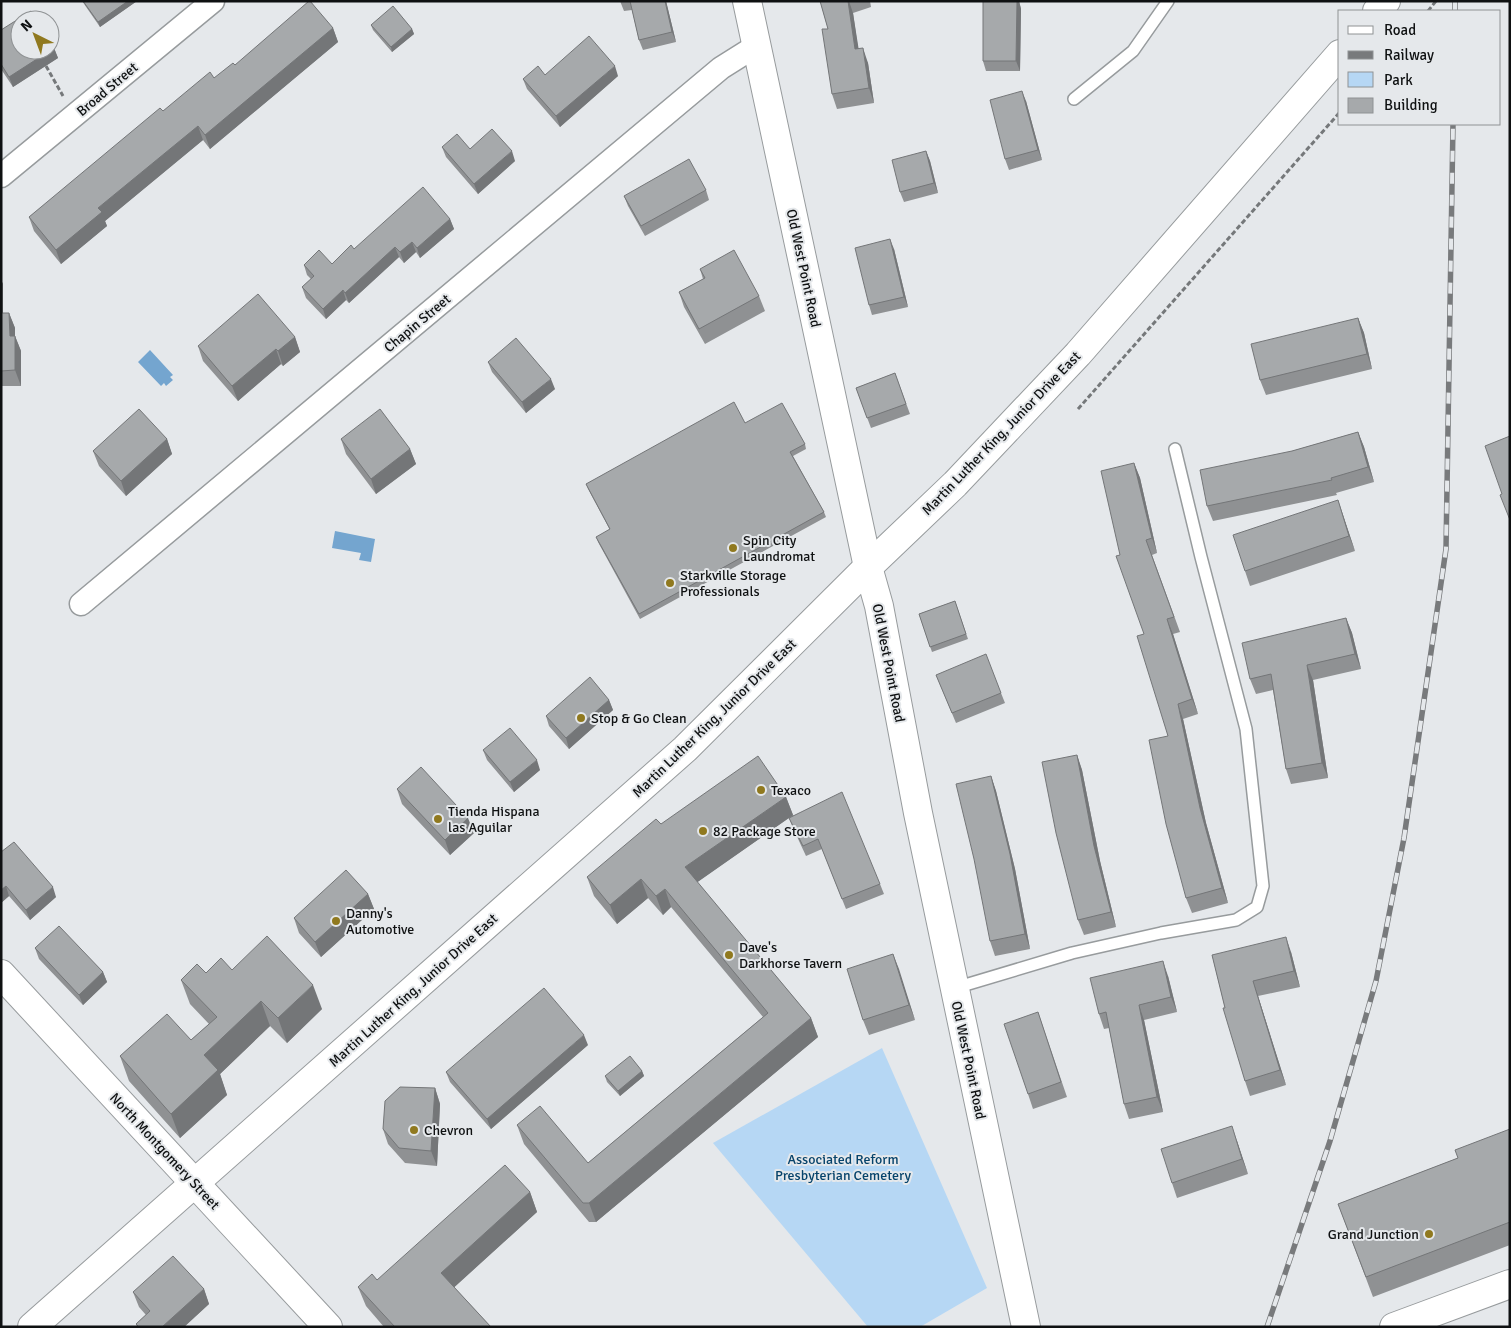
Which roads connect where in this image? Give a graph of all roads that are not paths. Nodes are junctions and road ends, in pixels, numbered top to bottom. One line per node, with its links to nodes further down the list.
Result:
1 (212, 1): 7 (street, Broad Street)
2 (747, 1): 4 (street, Old West Point Road)
3 (1168, 1): 6 (lane)
4 (756, 46): 9 (street, Old West Point Road); 10 (street, Chapin Street)
5 (1338, 56): 9 (street, Martin Luther King, Junior Drive East)
6 (1074, 99)
7 (1, 176)
8 (1174, 448): 12 (lane)
9 (868, 567): 12 (street, Old West Point Road); 13 (street, Martin Luther King, Junior Drive East)
10 (81, 604)
11 (1, 974): 13 (street, North Montgomery Street)
12 (954, 988): 17 (street, Old West Point Road)
13 (195, 1184): 15 (street, Martin Luther King, Junior Drive East); 16 (street, North Montgomery Street)
14 (1510, 1284): 18 (street)
15 (32, 1327)
16 (328, 1327)
17 (1026, 1327)
18 (1394, 1327)

